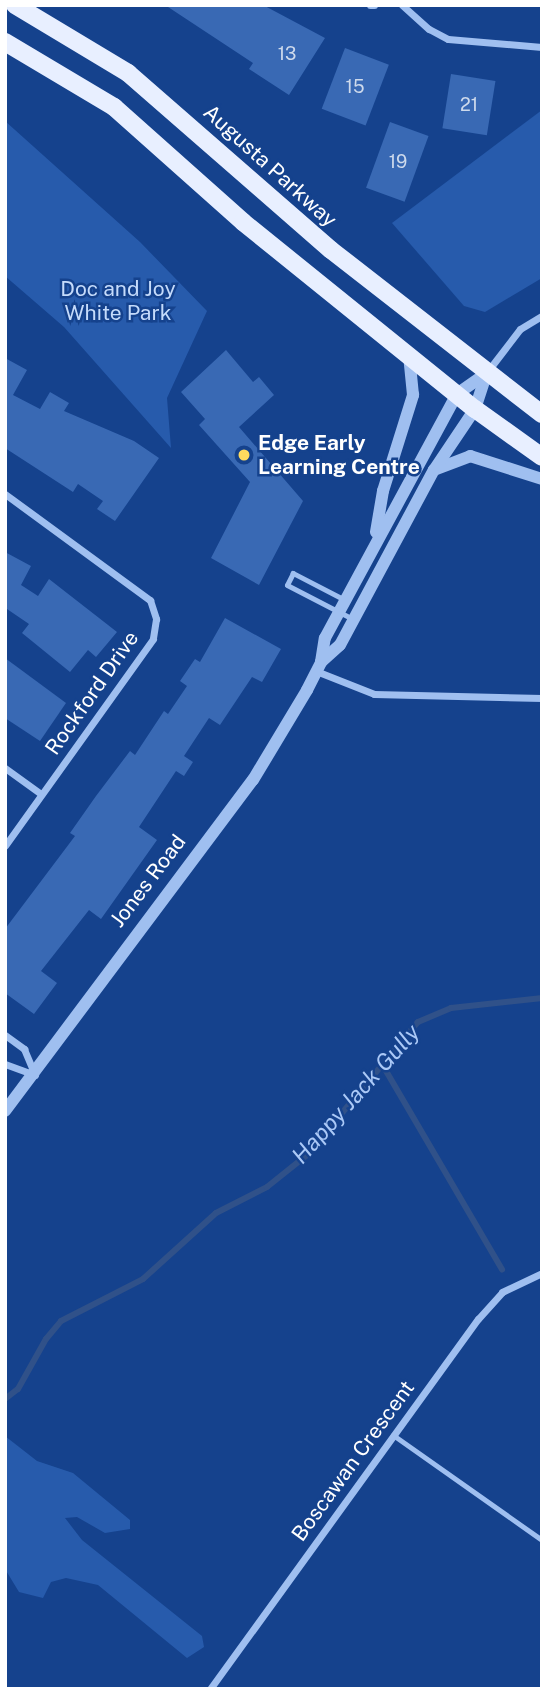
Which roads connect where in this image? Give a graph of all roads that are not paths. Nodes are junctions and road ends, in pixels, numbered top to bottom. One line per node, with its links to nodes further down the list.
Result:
1 (15, 5): 7 (main road, Augusta Parkway)
2 (402, 5): 4 (street)
3 (5, 42): 6 (main road)
4 (542, 47)
5 (542, 316): 7 (street)
6 (409, 355): 8 (main road); 15 (street)
7 (487, 373): 8 (street, Jones Road); 9 (street, Jones Road); 10 (main road)
8 (457, 394): 9 (main road); 15 (street, Jones Road)
9 (475, 408): 11 (main road); 12 (street, Jones Road)
10 (542, 414)
11 (542, 457)
12 (434, 470): 13 (street); 18 (street, Jones Road)
13 (542, 479)
14 (5, 494): 22 (street, Rockford Drive)
15 (375, 539): 16 (street, Jones Road)
16 (345, 600): 17 (street, Jones Road); 17 (lane)
17 (339, 612): 18 (lane); 19 (street, Jones Road)
18 (353, 620): 19 (street, Jones Road)
19 (318, 666): 20 (street); 26 (street, Jones Road)
20 (542, 698)
21 (5, 768): 22 (street)
22 (41, 794): 23 (street, Rockford Drive)
23 (5, 846)
24 (5, 1035): 26 (street)
25 (5, 1064): 26 (street)
26 (36, 1076): 27 (street, Jones Road)
27 (5, 1111)
28 (542, 1273): 29 (street, Boscawan Crescent)
29 (392, 1434): 30 (lane); 31 (street, Boscawan Crescent)
30 (542, 1540)
31 (210, 1689)

